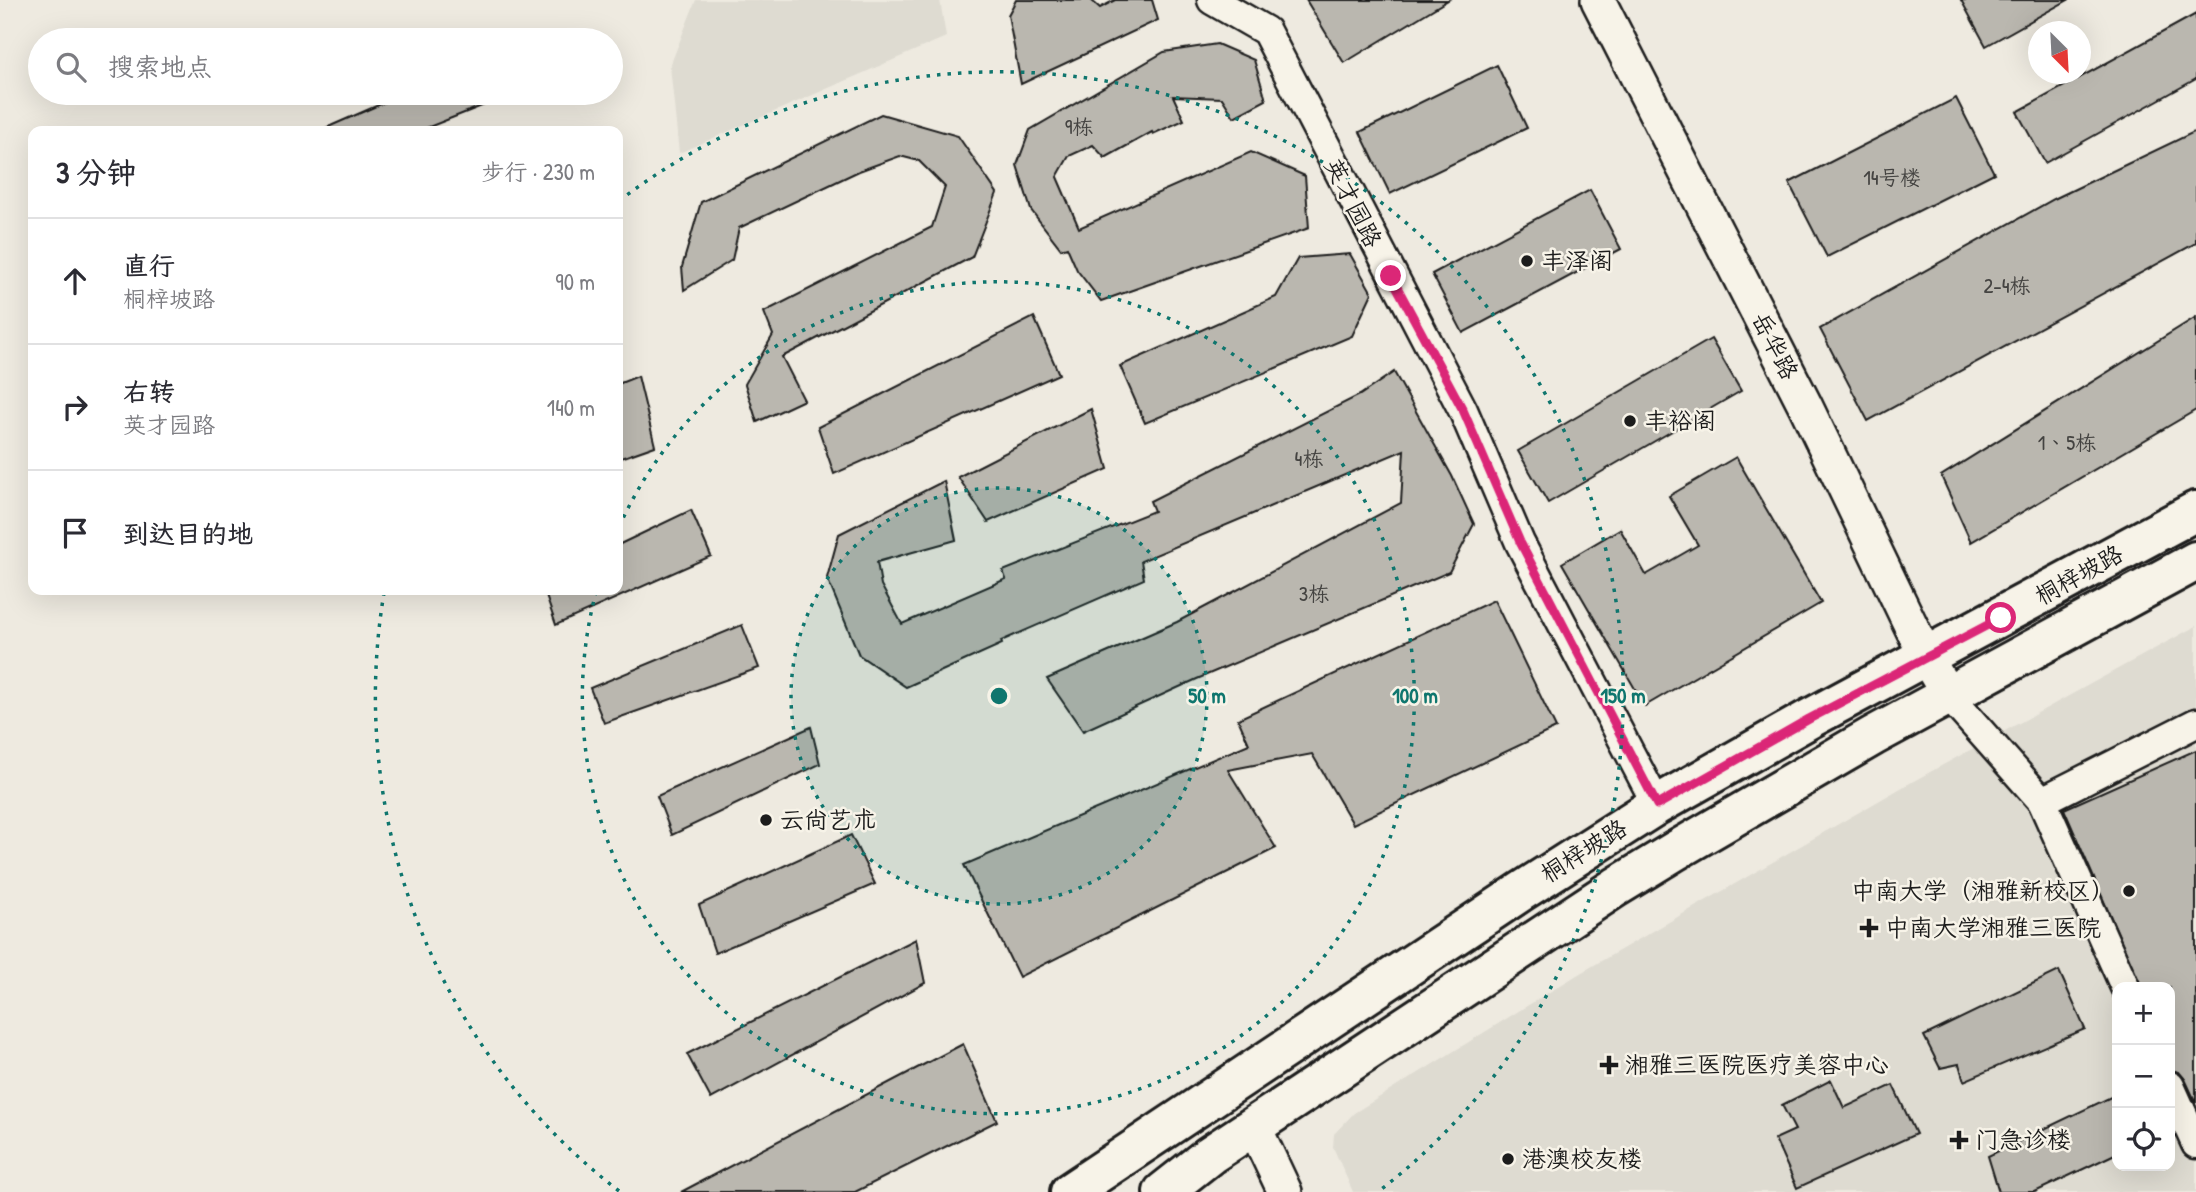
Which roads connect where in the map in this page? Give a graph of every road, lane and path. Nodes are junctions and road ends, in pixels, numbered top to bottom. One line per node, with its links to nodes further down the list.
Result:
1 (1212, 0): 9 (street, 英才园路)
2 (1598, 0): 5 (street, 岳华路)
3 (2196, 511): 5 (main road, 桐梓坡路)
4 (2196, 561): 6 (main road, 桐梓坡路)
5 (1926, 657): 6 (street, 岳华路); 9 (main road, 桐梓坡路)
6 (1948, 695): 8 (street); 12 (main road, 桐梓坡路)
7 (2196, 723): 8 (street)
8 (2042, 801): 10 (street)
9 (1657, 805): 14 (main road, 桐梓坡路)
10 (2123, 982)
11 (2175, 1097): 13 (street)
12 (1254, 1126): 15 (main road, 桐梓坡路); 16 (street)
13 (2196, 1144)
14 (1070, 1192)
15 (1163, 1192)
16 (1285, 1192)

